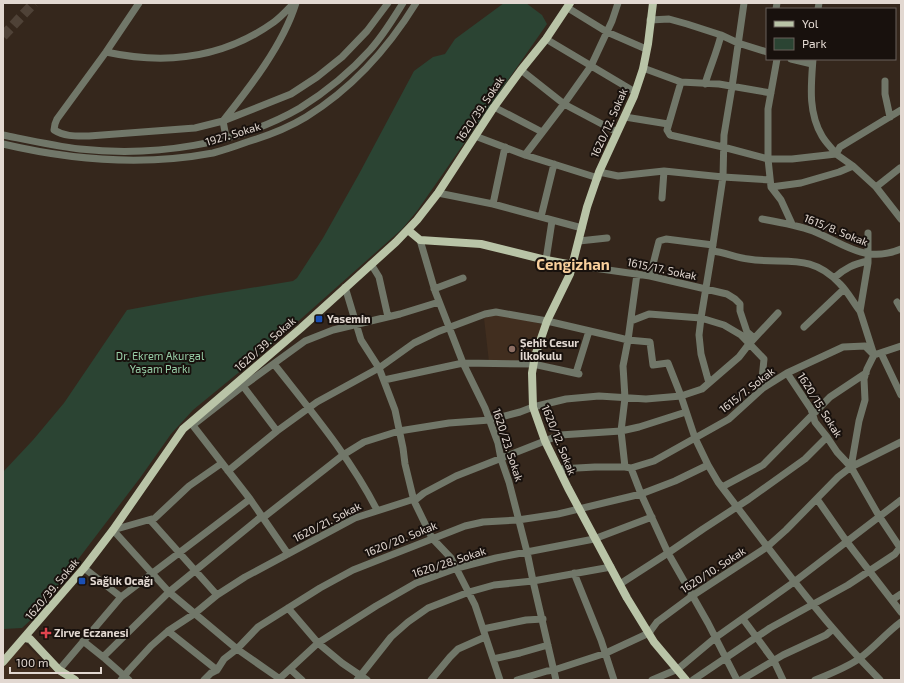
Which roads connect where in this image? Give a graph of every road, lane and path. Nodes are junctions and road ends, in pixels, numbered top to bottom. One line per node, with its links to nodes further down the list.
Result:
1 (139, 3): 16 (street)
2 (295, 3): 16 (street); 35 (street)
3 (388, 3): 35 (street)
4 (403, 3): 41 (street, 1927. Sokak)
5 (416, 3): 42 (street, 1927. Sokak)
6 (618, 3): 11 (street)
7 (653, 3): 10 (main road, 1620/12. Sokak)
8 (744, 3): 14 (street)
9 (569, 5): 11 (street); 13 (main road, 1620/39. Sokak)
10 (650, 20): 12 (street); 15 (main road, 1620/12. Sokak)
11 (606, 32): 15 (street); 21 (street)
12 (721, 35): 14 (street); 26 (street)
13 (546, 39): 21 (street); 23 (main road, 1620/39. Sokak)
14 (738, 43): 17 (street); 27 (street)
15 (646, 49): 22 (main road, 1620/12. Sokak)
16 (106, 52): 35 (street)
17 (766, 52)
18 (777, 60): 29 (street)
19 (797, 60): 20 (street)
20 (812, 62): 46 (street)
21 (591, 66): 28 (street); 30 (street)
22 (643, 68): 25 (street); 28 (main road, 1620/12. Sokak)
23 (521, 70): 30 (street); 31 (main road, 1620/39. Sokak)
24 (885, 81): 34 (street)
25 (681, 82): 26 (street); 36 (street)
26 (705, 84): 27 (street)
27 (732, 87): 29 (street); 44 (street)
28 (635, 92): 33 (main road, 1620/12. Sokak)
29 (771, 93): 47 (street)
30 (564, 104): 37 (street); 38 (street)
31 (494, 107): 37 (street); 40 (main road, 1620/39. Sokak)
32 (900, 112): 34 (street)
33 (625, 117): 36 (street); 38 (main road, 1620/12. Sokak)
34 (890, 117): 46 (street)
35 (223, 121): 41 (street)
36 (668, 124): 44 (street)
37 (542, 132): 45 (street)
38 (617, 132): 52 (main road, 1620/12. Sokak)
39 (3, 135): 41 (street, 1927. Sokak)
40 (475, 136): 43 (street); 56 (main road, 1620/39. Sokak)
41 (226, 137)
42 (3, 144)
43 (505, 147): 45 (street); 58 (street)
44 (723, 147): 47 (street); 53 (street)
45 (525, 154): 48 (street)
46 (836, 154): 47 (street); 49 (street)
47 (768, 159): 54 (street)
48 (554, 164): 52 (street); 59 (street)
49 (853, 166): 54 (street); 55 (street)
50 (900, 168): 55 (street)
51 (664, 171): 52 (street); 53 (street); 57 (street)
52 (599, 175): 64 (main road, 1620/12. Sokak)
53 (723, 178): 54 (street); 70 (street)
54 (770, 183): 63 (street)
55 (876, 187): 61 (street)
56 (438, 193): 58 (street); 65 (main road, 1620/39. Sokak)
57 (662, 198)
58 (494, 204): 59 (street)
59 (541, 217): 62 (street)
60 (762, 218): 63 (street, 1615/8. Sokak)
61 (901, 219)
62 (552, 221): 64 (street); 73 (street)
63 (792, 224): 72 (street, 1615/8. Sokak)
64 (582, 228): 69 (main road, 1620/12. Sokak)
65 (408, 230): 68 (main road); 74 (main road, 1620/39. Sokak)
66 (868, 232): 72 (street)
67 (607, 238): 69 (street)
68 (420, 240): 73 (main road, 1615/17. Sokak); 81 (street, 1620/23. Sokak)
69 (579, 240): 75 (main road, 1620/12. Sokak)
70 (713, 248): 77 (street); 79 (street); 83 (street)
71 (901, 249): 72 (street, 1615/8. Sokak)
72 (868, 258): 79 (street); 87 (street)
73 (546, 260): 75 (main road, 1615/17. Sokak)
74 (371, 264): 80 (main road, 1620/39. Sokak); 89 (street)
75 (573, 265): 76 (street, 1615/17. Sokak); 91 (main road, 1620/12. Sokak)
76 (637, 274): 77 (street, 1615/17. Sokak); 92 (street)
77 (650, 276): 83 (street, 1615/17. Sokak)
78 (463, 278): 81 (street)
79 (834, 278): 82 (street)
80 (345, 287): 93 (street); 119 (main road, 1620/39. Sokak)
81 (434, 289): 84 (street, 1620/23. Sokak)
82 (844, 289): 87 (street); 95 (street)
83 (705, 290): 90 (street); 98 (street, 1615/17. Sokak)
84 (439, 302): 89 (street); 94 (street, 1620/23. Sokak)
85 (897, 302): 86 (street)
86 (901, 309)
87 (860, 311): 100 (street)
88 (778, 313): 98 (street)
89 (388, 317): 93 (street)
90 (701, 318): 92 (street); 98 (street); 108 (street)
91 (547, 321): 94 (street); 96 (street); 103 (main road, 1620/12. Sokak)
92 (631, 321): 97 (street)
93 (356, 325): 102 (street); 104 (street)
94 (449, 327): 101 (street, 1620/23. Sokak); 104 (street)
95 (804, 327)
96 (589, 331): 97 (street); 103 (street)
97 (628, 340): 112 (street); 113 (street)
98 (752, 341): 108 (street); 110 (street)
99 (901, 346): 100 (street)
100 (878, 354): 105 (street, 1615/7. Sokak); 106 (street, 1620/15. Sokak); 111 (street)
101 (463, 363): 103 (street); 107 (street); 118 (street, 1620/23. Sokak)
102 (274, 364): 109 (street); 115 (street)
103 (533, 364): 114 (main road, 1620/12. Sokak)
104 (379, 368): 107 (street); 115 (street)
105 (787, 373): 110 (street, 1615/7. Sokak); 117 (street, 1620/15. Sokak)
106 (866, 373): 117 (street); 131 (street, 1620/15. Sokak)
107 (384, 380): 121 (street)
108 (709, 383): 112 (street)
109 (243, 386): 119 (street); 120 (street)
110 (763, 388): 124 (street, 1615/7. Sokak)
111 (901, 395)
112 (681, 396): 113 (street); 116 (street)
113 (625, 398): 114 (street); 122 (street)
114 (533, 407): 118 (street); 125 (main road, 1620/12. Sokak)
115 (308, 408): 120 (street); 127 (street)
116 (686, 412): 122 (street, 1620/21. Sokak); 124 (street)
117 (813, 414): 123 (street, 1620/15. Sokak); 135 (street)
118 (490, 420): 121 (street); 128 (street, 1620/23. Sokak)
119 (192, 424): 129 (street); 149 (main road, 1620/39. Sokak)
120 (277, 431): 134 (street)
121 (399, 431): 127 (street); 140 (street)
122 (621, 431): 125 (street, 1620/21. Sokak); 132 (street)
123 (827, 437): 131 (street, 1620/15. Sokak); 141 (street)
124 (695, 438): 130 (street); 132 (street, 1615/7. Sokak)
125 (545, 441): 128 (street, 1620/21. Sokak); 133 (main road, 1620/12. Sokak)
126 (901, 442): 131 (street, 1620/10. Sokak)
127 (343, 454): 143 (street); 145 (street)
128 (501, 459): 140 (street, 1620/21. Sokak); 148 (street, 1620/23. Sokak)
129 (222, 463): 134 (street); 147 (street)
130 (708, 465): 135 (street); 136 (street, 1620/20. Sokak)
131 (851, 466): 138 (street, 1620/10. Sokak); 144 (street, 1620/15. Sokak)
132 (628, 468): 133 (street, 1615/7. Sokak); 136 (street)
133 (558, 469): 142 (main road, 1620/12. Sokak)
134 (228, 471): 137 (street)
135 (722, 487): 141 (street)
136 (641, 494): 142 (street, 1620/20. Sokak); 146 (street)
137 (250, 498): 145 (street); 155 (street)
138 (817, 499): 152 (street); 153 (street, 1620/10. Sokak)
139 (901, 500): 144 (street)
140 (414, 501): 143 (street, 1620/21. Sokak); 150 (street)
141 (737, 507): 153 (street); 158 (street)
142 (579, 508): 148 (street, 1620/20. Sokak); 151 (main road, 1620/12. Sokak)
143 (377, 510): 157 (street, 1620/21. Sokak)
144 (879, 516): 152 (street); 154 (street, 1620/15. Sokak)
145 (263, 517): 157 (street); 162 (street)
146 (652, 517): 151 (street, 1620/28. Sokak); 158 (street)
147 (150, 520): 149 (street); 155 (street)
148 (518, 520): 150 (street, 1620/20. Sokak); 156 (street, 1620/23. Sokak)
149 (113, 530): 160 (main road, 1620/39. Sokak); 165 (street)
150 (432, 538): 161 (street); 177 (street, 1620/20. Sokak)
151 (594, 539): 156 (street, 1620/28. Sokak); 159 (main road, 1620/12. Sokak)
152 (847, 542): 163 (street); 167 (street)
153 (766, 547): 167 (street); 173 (street, 1620/10. Sokak)
154 (901, 547): 163 (street)
155 (180, 551): 162 (street); 165 (street)
156 (528, 552): 161 (street, 1620/28. Sokak); 166 (street, 1620/23. Sokak)
157 (288, 554): 172 (street, 1620/21. Sokak)
158 (668, 554): 168 (street); 173 (street)
159 (611, 567): 164 (street); 168 (main road, 1620/12. Sokak)
160 (84, 568): 174 (street); 189 (main road, 1620/39. Sokak)
161 (457, 568): 170 (street); 192 (street, 1620/28. Sokak)
162 (196, 570): 169 (street); 172 (street)
163 (869, 571): 175 (street); 176 (street)
164 (574, 573): 166 (street); 195 (street)
165 (152, 574): 169 (street); 174 (street)
166 (533, 581): 170 (street); 180 (street, 1620/23. Sokak)
167 (794, 582): 176 (street); 181 (street)
168 (620, 584): 186 (main road, 1620/12. Sokak)
169 (169, 592): 179 (street); 196 (street)
170 (469, 592): 183 (street); 207 (street)
171 (901, 594): 175 (street)
172 (217, 595): 179 (street, 1620/21. Sokak)
173 (692, 596): 186 (street, 1620/10. Sokak); 190 (street)
174 (121, 597): 191 (street)
175 (892, 600): 178 (street)
176 (813, 604): 184 (street); 188 (street)
177 (288, 608): 192 (street); 194 (street, 1620/20. Sokak)
178 (901, 612)
179 (194, 614): 185 (street, 1620/21. Sokak); 194 (street)
180 (542, 619): 183 (street); 193 (street, 1620/23. Sokak)
181 (743, 619): 188 (street); 190 (street)
182 (901, 622): 199 (street)
183 (483, 629): 187 (street)
184 (833, 629): 199 (street); 200 (street)
185 (168, 632): 205 (street); 208 (street, 1620/21. Sokak)
186 (649, 633): 195 (street, 1620/10. Sokak); 203 (main road, 1620/12. Sokak)
187 (485, 637): 197 (street); 214 (street)
188 (757, 637): 198 (street); 200 (street)
189 (25, 638): 201 (main road, 1620/39. Sokak); 204 (main road)
190 (715, 638): 198 (street); 203 (street)
191 (83, 642): 196 (street); 204 (street)
192 (318, 643): 202 (street, 1620/28. Sokak); 207 (street)
193 (548, 645): 197 (street); 206 (street, 1620/23. Sokak)
194 (238, 649): 205 (street, 1620/20. Sokak); 209 (street)
195 (606, 653): 206 (street, 1620/10. Sokak); 218 (street)
196 (103, 657): 208 (street)
197 (493, 659): 215 (street)
198 (725, 659): 221 (street); 222 (street)
199 (859, 659): 225 (street); 226 (street)
200 (774, 661): 223 (street); 224 (street)
201 (3, 662)
202 (290, 669): 209 (street, 1620/28. Sokak); 212 (street)
203 (678, 669): 219 (street); 220 (main road, 1620/12. Sokak)
204 (59, 670): 210 (main road)
205 (217, 670): 211 (street, 1620/20. Sokak)
206 (554, 670): 216 (street, 1620/10. Sokak); 217 (street, 1620/23. Sokak)
207 (358, 678): 213 (street)
208 (125, 679)
209 (279, 679)
210 (75, 680)
211 (204, 680)
212 (302, 680)
213 (367, 680)
214 (431, 680)
215 (500, 680)
216 (517, 680)
217 (556, 680)
218 (614, 680)
219 (652, 680)
220 (686, 680)
221 (693, 680)
222 (737, 680)
223 (741, 680)
224 (783, 680)
225 (815, 680)
226 (880, 680)

